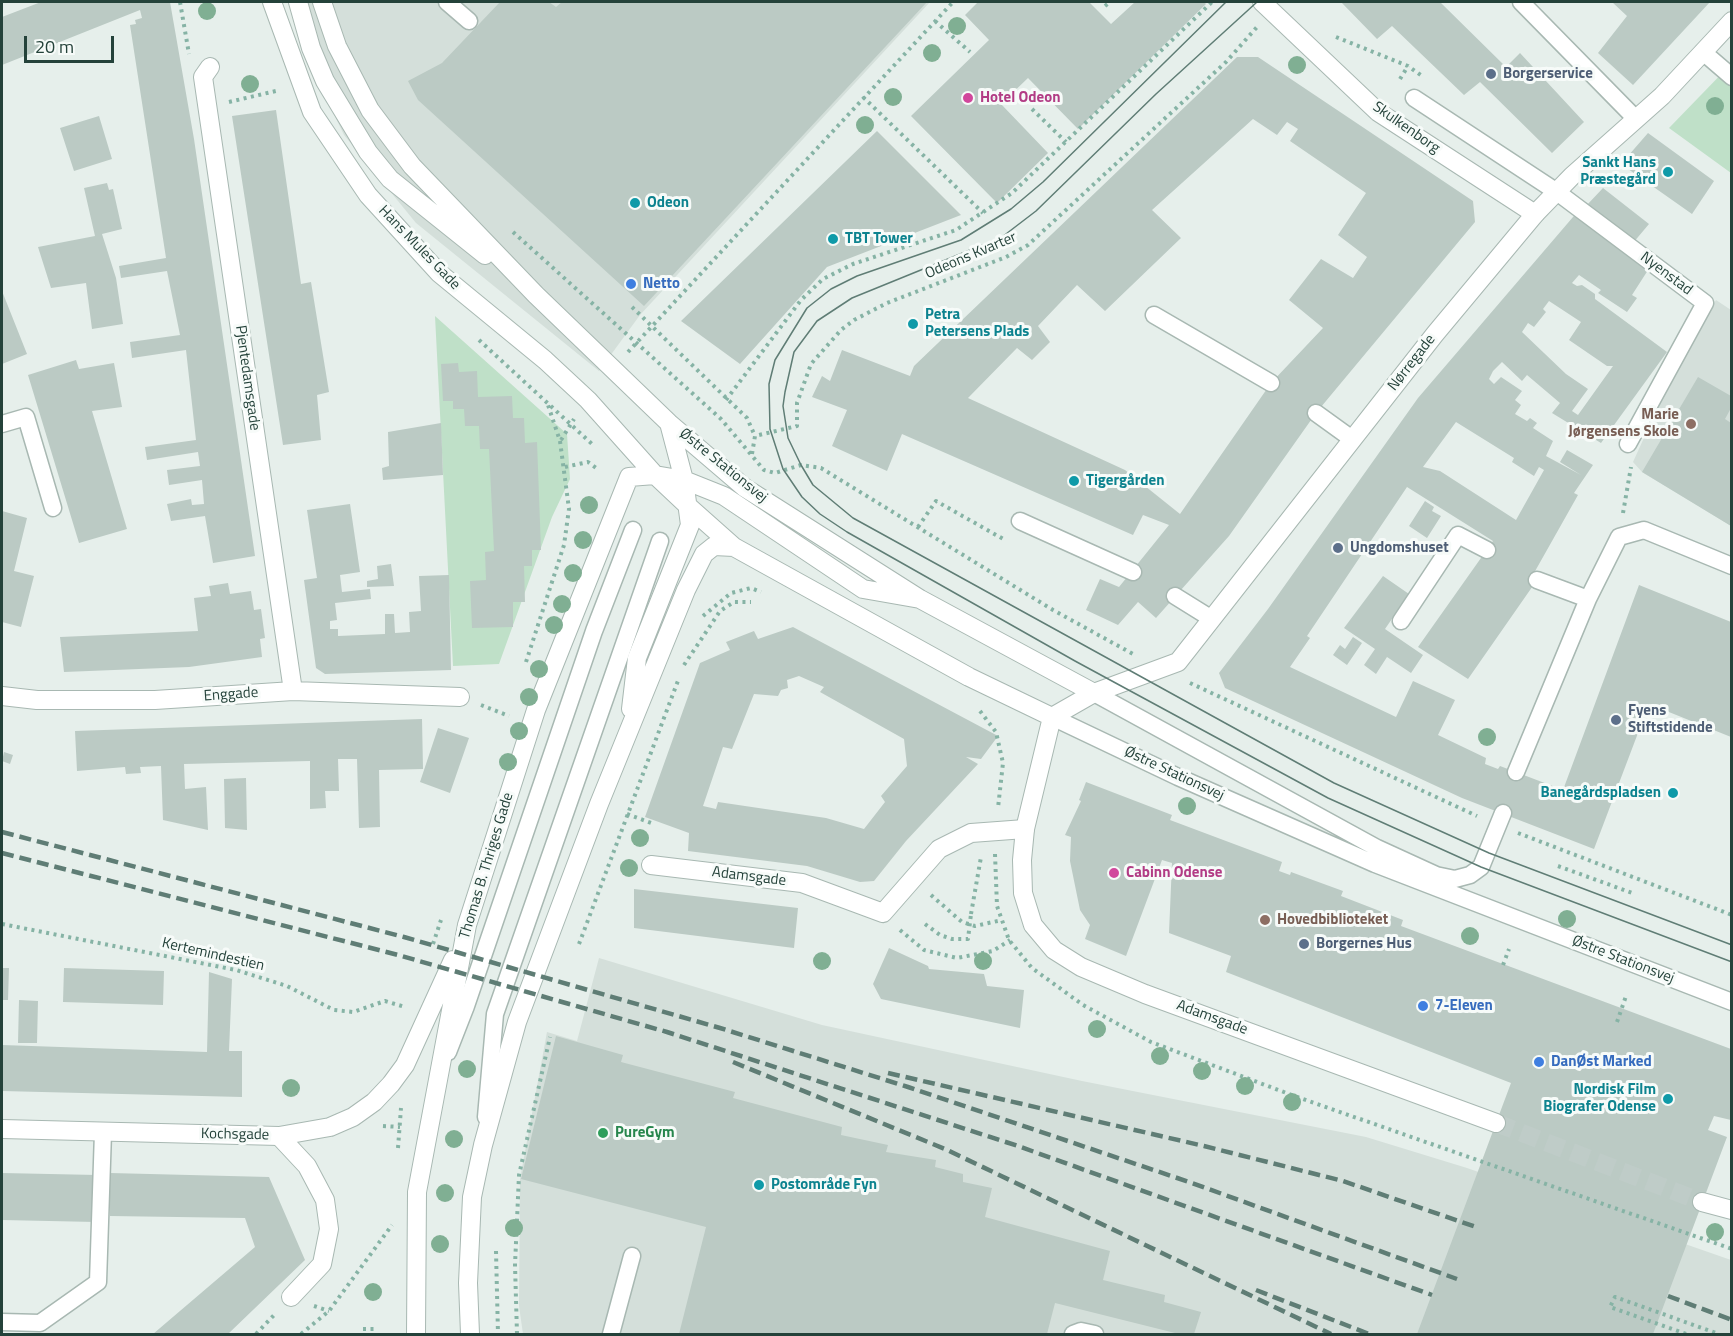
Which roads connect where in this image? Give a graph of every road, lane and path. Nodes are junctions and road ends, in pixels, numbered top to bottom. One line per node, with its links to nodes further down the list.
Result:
1 (180, 2): 17 (path)
2 (272, 2): 47 (street, Hans Mules Gade)
3 (298, 2): 30 (street)
4 (322, 2): 30 (street)
5 (447, 2): 12 (lane)
6 (953, 2): 13 (path)
7 (1110, 2): 11 (path)
8 (1212, 2): 25 (path, Odeons Kvarter)
9 (1521, 2): 24 (lane)
10 (1271, 5): 28 (street, Skulkenborg); 40 (path, Odeons Kvarter)
11 (1106, 6)
12 (469, 21)
13 (935, 21): 15 (path); 21 (path)
14 (1731, 21): 16 (street, Nørregade)
15 (970, 52)
16 (1702, 52): 18 (lane); 24 (street, Nørregade)
17 (210, 68): 71 (street, Pjentedamsgade)
18 (1731, 77)
19 (265, 94): 20 (path)
20 (255, 96)
21 (863, 97): 27 (path); 33 (path)
22 (1414, 98): 26 (lane, Skulkenborg)
23 (1032, 109): 25 (path)
24 (1636, 119): 26 (street, Nørregade)
25 (1066, 142): 27 (path, Odeons Kvarter)
26 (1557, 192): 28 (street, Nørregade); 43 (lane, Nyenstad)
27 (983, 213): 36 (path, Odeons Kvarter)
28 (1535, 214): 41 (street, Nørregade)
29 (507, 227): 34 (path)
30 (536, 295): 38 (street)
31 (632, 307): 33 (path)
32 (1154, 315): 35 (lane)
33 (651, 326): 34 (path); 36 (path)
34 (637, 342): 44 (path)
35 (1271, 383)
36 (726, 400): 40 (path)
37 (1316, 413): 41 (lane)
38 (669, 423): 48 (street); 63 (street, Østre Stationsvej)
39 (2, 424): 50 (lane)
40 (755, 436): 44 (path)
41 (1352, 439): 67 (street, Nørregade)
42 (560, 441): 42 (path); 45 (path)
43 (1630, 451): 54 (path)
44 (752, 455): 52 (path)
45 (564, 467): 46 (path); 69 (path)
46 (599, 470)
47 (655, 475): 48 (street); 49 (street, Østre Stationsvej); 98 (street, Thomas B. Thriges Gade)
48 (684, 480): 49 (street); 63 (street)
49 (689, 507): 56 (street, Østre Stationsvej); 79 (street)
50 (53, 508)
51 (1020, 521): 52 (path); 59 (lane)
52 (918, 527): 70 (path)
53 (633, 530): 109 (lane)
54 (1619, 537): 58 (lane); 64 (lane)
55 (660, 540): 114 (lane)
56 (734, 546): 78 (street, Østre Stationsvej); 79 (street)
57 (1487, 550): 68 (lane)
58 (1731, 566)
59 (1134, 572)
60 (1537, 580): 64 (lane)
61 (771, 595): 66 (path)
62 (1175, 596): 67 (lane)
63 (920, 599): 72 (street, Østre Stationsvej)
64 (1588, 599): 80 (lane)
65 (751, 602): 99 (path)
66 (701, 618)
67 (1212, 619): 70 (street, Nørregade)
68 (1401, 621)
69 (524, 670)
70 (1162, 670): 72 (street, Nørregade); 81 (path)
71 (293, 691): 73 (street, Enggade); 74 (street, Enggade)
72 (1094, 693): 78 (street); 90 (lane, Østre Stationsvej)
73 (2, 696)
74 (460, 697)
75 (975, 704): 85 (path)
76 (513, 705): 77 (path)
77 (509, 716)
78 (1052, 717): 84 (street, Adamsgade); 87 (lane, Østre Stationsvej)
79 (627, 735): 114 (street)
80 (1516, 771)
81 (1501, 819): 90 (lane); 94 (path)
82 (643, 820): 83 (path)
83 (654, 824)
84 (1025, 829): 85 (street); 110 (street, Adamsgade)
85 (996, 831): 93 (street)
86 (981, 857): 97 (path, bridge)
87 (1375, 864): 90 (lane); 105 (lane, Østre Stationsvej)
88 (651, 865): 93 (street, Adamsgade)
89 (1558, 866): 91 (path)
90 (1436, 875)
91 (1635, 894)
92 (931, 895): 95 (path)
93 (883, 913): 101 (path)
94 (1731, 915)
95 (1002, 920)
96 (2, 924): 106 (path, Kertemindestien)
97 (925, 924)
98 (467, 925): 109 (street, Thomas B. Thriges Gade); 113 (street)
99 (579, 944)
100 (1509, 950): 102 (path)
101 (993, 951)
102 (1503, 965)
103 (1069, 995): 118 (path)
104 (1626, 996): 107 (path)
105 (1731, 1002)
106 (412, 1009)
107 (1617, 1022)
108 (550, 1037): 127 (path)
109 (436, 1081): 125 (street, Thomas B. Thriges Gade)
110 (1496, 1122)
111 (2, 1129): 112 (street, Kochsgade)
112 (103, 1132): 113 (street, Kochsgade); 121 (lane)
113 (279, 1136): 120 (street, Kochsgade)
114 (483, 1145): 126 (street)
115 (1702, 1202): 116 (street)
116 (1731, 1210)
117 (393, 1225): 124 (path)
118 (1731, 1249)
119 (632, 1256): 128 (lane)
120 (291, 1297)
121 (2, 1322)
122 (363, 1329): 123 (path)
123 (374, 1329)
124 (301, 1335)
125 (416, 1335)
126 (470, 1335)
127 (517, 1335)
128 (611, 1335)
129 (1073, 1335): 130 (lane)
130 (1095, 1335)
131 (1686, 1335): 132 (path)
132 (1719, 1335)

